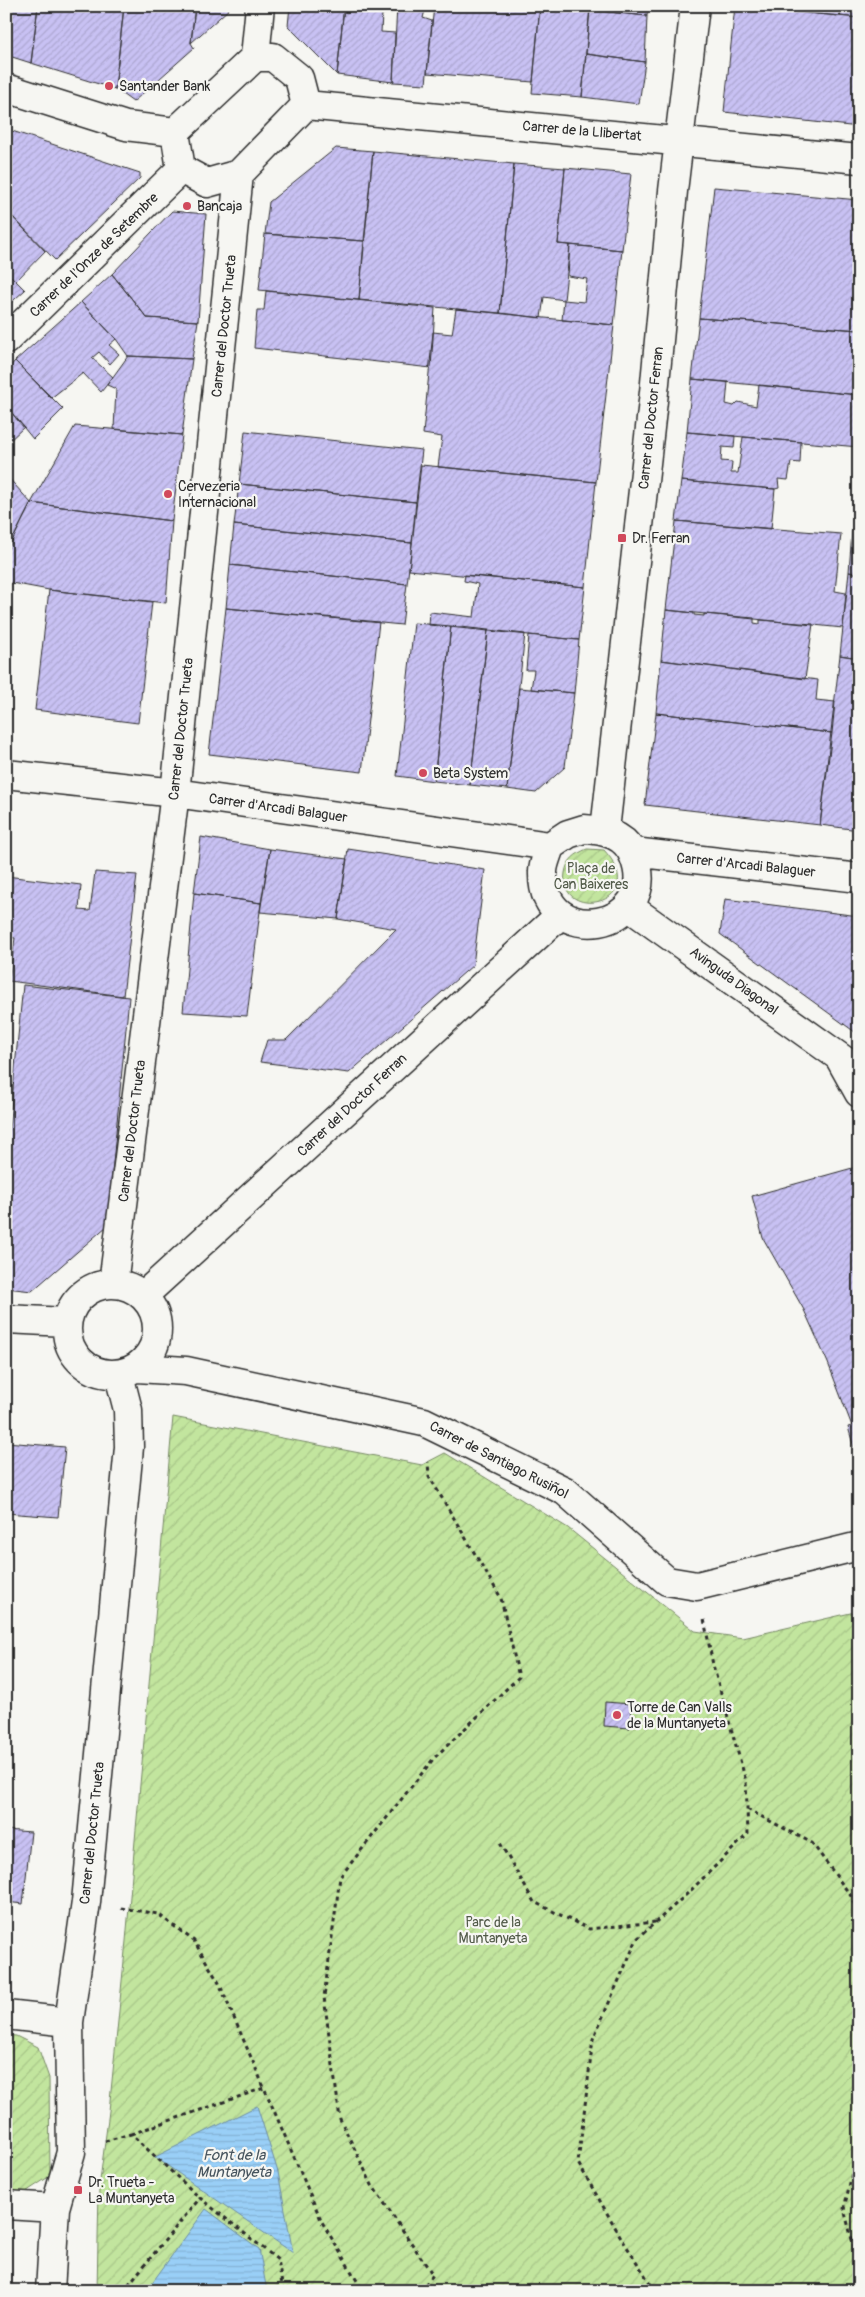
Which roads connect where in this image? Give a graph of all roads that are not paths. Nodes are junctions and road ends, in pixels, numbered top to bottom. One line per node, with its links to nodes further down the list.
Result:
1 (260, 6): 3 (street)
2 (695, 6): 7 (street, Carrer del Doctor Ferran)
3 (255, 57): 5 (street); 6 (street)
4 (6, 88): 6 (street)
5 (306, 105): 7 (street, Carrer de la Llibertat); 10 (street)
6 (175, 132): 9 (street)
7 (679, 141): 8 (street, Carrer de la Llibertat); 14 (street, Carrer del Doctor Ferran)
8 (859, 159)
9 (181, 169): 10 (street); 11 (street, Carrer de l'Onze de Setembre)
10 (239, 174): 13 (street, Carrer del Doctor Trueta)
11 (6, 340)
12 (6, 774): 13 (street, Carrer d'Arcadi Balaguer)
13 (175, 793): 15 (street, Carrer d'Arcadi Balaguer); 22 (street, Carrer del Doctor Trueta)
14 (605, 830): 15 (street); 16 (street)
15 (550, 846): 19 (street)
16 (633, 852): 17 (street, Carrer d'Arcadi Balaguer); 18 (street)
17 (859, 878)
18 (628, 906): 19 (street); 20 (street, Avinguda Diagonal)
19 (561, 914): 23 (street, Carrer del Doctor Ferran)
20 (849, 1064): 21 (street, Avinguda Diagonal)
21 (859, 1093)
22 (113, 1284): 23 (street); 25 (street)
23 (143, 1296): 26 (street)
24 (6, 1319): 25 (street)
25 (66, 1322): 26 (street)
26 (128, 1371): 27 (street, Carrer de Santiago Rusiñol); 29 (street, Carrer del Doctor Trueta)
27 (859, 1546)
28 (6, 2015): 29 (street)
29 (69, 2022): 31 (street, Carrer del Doctor Trueta)
30 (6, 2205): 31 (street)
31 (55, 2208): 32 (street, Carrer del Doctor Trueta)
32 (50, 2291)

